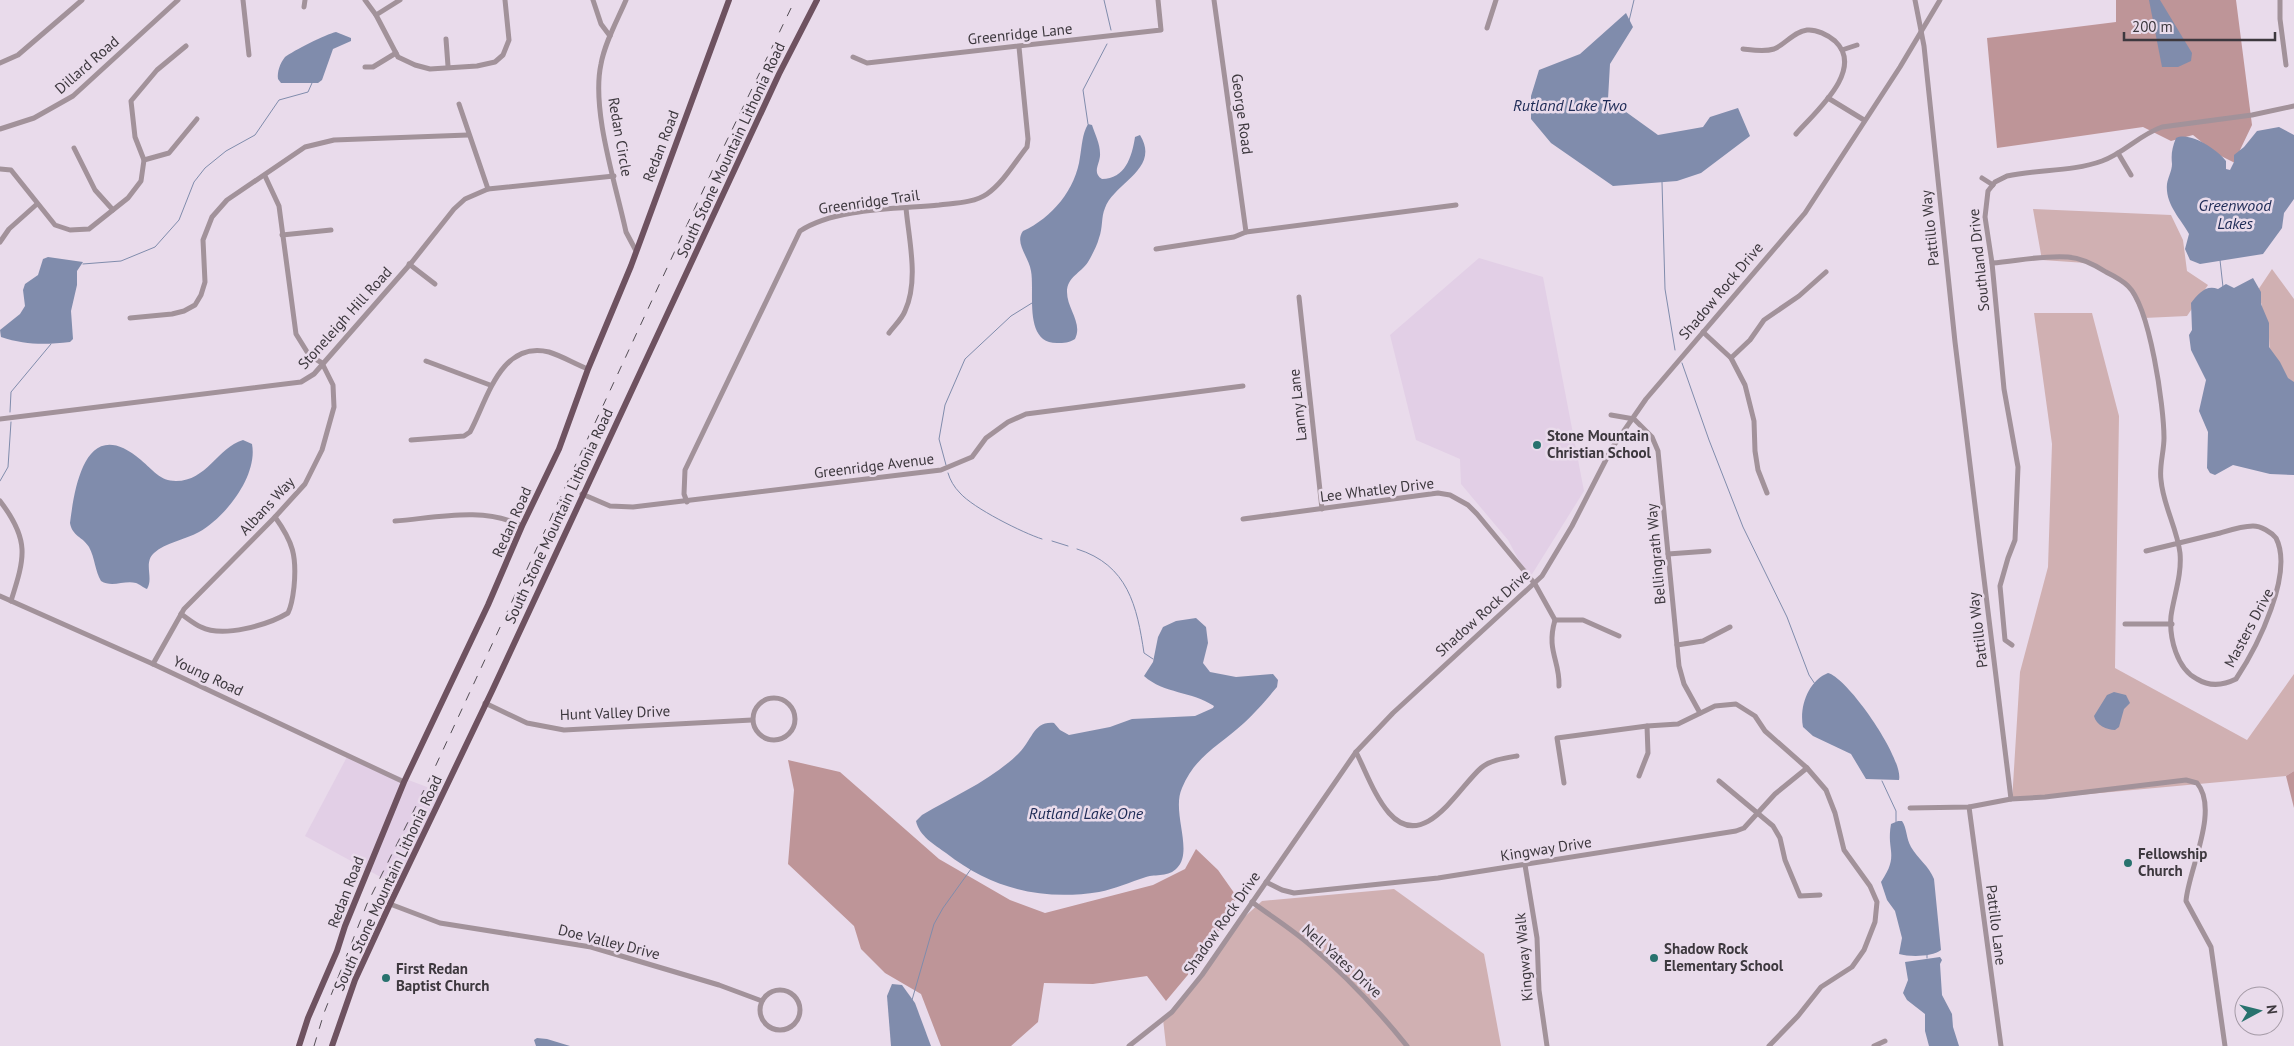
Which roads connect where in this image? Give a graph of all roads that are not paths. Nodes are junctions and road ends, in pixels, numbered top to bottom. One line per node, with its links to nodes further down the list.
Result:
1 (82, 0): 32 (street)
2 (178, 0): 41 (street, Dillard Road)
3 (243, 0): 30 (street)
4 (305, 0): 18 (street)
5 (365, 0): 19 (street)
6 (400, 0): 19 (street)
7 (505, 0): 34 (street)
8 (592, 0): 22 (street)
9 (626, 0): 22 (street, Redan Circle)
10 (729, 0): 62 (main road, Redan Road)
11 (817, 0): 83 (main road, South Stone Mountain Lithonia Road)
12 (1158, 0): 26 (street, Greenridge Lane)
13 (1214, 0): 59 (street, George Road)
14 (1496, 0): 20 (street)
15 (1915, 0): 21 (street, Pattillo Way)
16 (1940, 0): 21 (street, Shadow Rock Drive)
17 (2280, 0): 33 (street)
18 (304, 7)
19 (376, 15): 29 (street)
20 (1487, 28)
21 (1920, 31): 40 (street, Shadow Rock Drive); 121 (street, Pattillo Way)
22 (610, 36): 50 (street, Redan Circle)
23 (446, 38): 34 (street)
24 (1857, 44): 28 (street)
25 (186, 46): 46 (street)
26 (1019, 47): 31 (street, Greenridge Lane); 56 (street, Greenridge Trail)
27 (1743, 49): 28 (street)
28 (1842, 50): 36 (street)
29 (396, 52): 34 (street); 35 (street)
30 (249, 55)
31 (853, 58)
32 (0, 63)
33 (2286, 65)
34 (448, 66)
35 (365, 67)
36 (1828, 98): 40 (street); 43 (street)
37 (460, 104): 42 (street)
38 (2294, 106): 45 (street)
39 (196, 119): 46 (street)
40 (1864, 120): 70 (street, Shadow Rock Drive)
41 (0, 129)
42 (468, 134): 49 (street); 53 (street)
43 (1796, 134)
44 (74, 148): 57 (street)
45 (2118, 153): 48 (street); 52 (street)
46 (144, 160): 57 (street)
47 (0, 169): 54 (street)
48 (2131, 175)
49 (265, 176): 60 (street, Albans Way); 69 (street)
50 (614, 176): 53 (street, Stoneleigh Hill Road); 62 (street, Redan Circle)
51 (1982, 178): 52 (street)
52 (1993, 185): 64 (street, Southland Drive)
53 (488, 189): 65 (street, Stoneleigh Hill Road)
54 (37, 204): 57 (street); 61 (street)
55 (1456, 205): 59 (street)
56 (906, 208): 71 (street); 85 (street, Greenridge Trail)
57 (113, 210)
58 (332, 230): 60 (street)
59 (1246, 232): 63 (street)
60 (282, 235): 74 (street, Albans Way)
61 (0, 242)
62 (636, 249): 75 (main road, Redan Road)
63 (1156, 249)
64 (1992, 263): 91 (street, Masters Drive); 107 (street, Southland Drive)
65 (409, 264): 67 (street); 74 (street, Stoneleigh Hill Road)
66 (1826, 272): 72 (street)
67 (435, 284)
68 (1299, 297): 86 (street, Lanny Lane)
69 (130, 318)
70 (1704, 332): 72 (street); 80 (street, Shadow Rock Drive)
71 (889, 333)
72 (1731, 358): 82 (street)
73 (426, 361): 76 (street)
74 (322, 363): 79 (street, Stoneleigh Hill Road); 87 (street, Albans Way)
75 (588, 369): 76 (street); 90 (main road, Redan Road)
76 (490, 386): 81 (street)
77 (1243, 386): 85 (street, Greenridge Avenue)
78 (1611, 416): 80 (street)
79 (0, 419)
80 (1634, 419): 94 (street, Bellingrath Way); 97 (street, Shadow Rock Drive)
81 (410, 440)
82 (1767, 493)
83 (582, 494): 85 (street, Greenridge Avenue); 110 (main road, South Stone Mountain Lithonia Road)
84 (0, 501): 99 (street)
85 (687, 502)
86 (1322, 510): 88 (street, Lee Whatley Drive); 97 (street, Lee Whatley Drive)
87 (276, 517): 100 (street, Albans Way); 100 (street)
88 (1243, 519)
89 (395, 521): 90 (street)
90 (522, 526): 119 (main road, Redan Road)
91 (2178, 543): 92 (street, Masters Drive); 95 (street, Masters Drive); 103 (street, Masters Drive)
92 (2146, 551)
93 (1709, 552): 94 (street)
94 (1668, 554): 106 (street, Bellingrath Way)
95 (2286, 576)
96 (2286, 583): 103 (street, Masters Drive)
97 (1535, 584): 101 (street, Lee Whatley Drive); 114 (street, Shadow Rock Drive)
98 (0, 596): 99 (street, Young Road)
99 (11, 601): 108 (street, Young Road)
100 (181, 614): 108 (street, Albans Way)
101 (1555, 620): 105 (street); 109 (street)
102 (2125, 624): 103 (street)
103 (2172, 624)
104 (1730, 627): 106 (street)
105 (1619, 636)
106 (1677, 645): 111 (street, Bellingrath Way)
107 (2012, 645)
108 (153, 664): 119 (street, Young Road)
109 (1559, 686)
110 (485, 703): 112 (street, Hunt Valley Drive); 129 (main road, South Stone Mountain Lithonia Road)
111 (1700, 713): 113 (street); 116 (street)
112 (752, 720): 112 (street)
113 (1647, 726): 117 (street); 120 (street)
114 (1356, 752): 115 (street); 126 (street, Shadow Rock Drive)
115 (1517, 756)
116 (1807, 768): 124 (street, Kingway Drive); 137 (street)
117 (1640, 776)
118 (1719, 781): 124 (street)
119 (404, 782): 132 (main road, Redan Road)
120 (1564, 783)
121 (2011, 799): 122 (street); 140 (street)
122 (1969, 807): 123 (street); 139 (street, Pattillo Lane)
123 (1910, 808)
124 (1758, 812): 125 (street, Kingway Drive); 127 (street)
125 (1525, 865): 126 (street, Kingway Drive); 136 (street, Kingway Walk)
126 (1266, 882): 128 (street, Shadow Rock Drive)
127 (1820, 896)
128 (1252, 902): 134 (street, Shadow Rock Drive); 135 (street, Nell Yates Drive)
129 (390, 904): 130 (street, Doe Valley Drive); 133 (main road, South Stone Mountain Lithonia Road)
130 (762, 1001): 130 (street)
131 (1884, 1041): 138 (street)
132 (299, 1046)
133 (332, 1046)
134 (1129, 1046)
135 (1407, 1046)
136 (1547, 1046)
137 (1769, 1046)
138 (1874, 1046)
139 (2001, 1046)
140 (2225, 1046)

